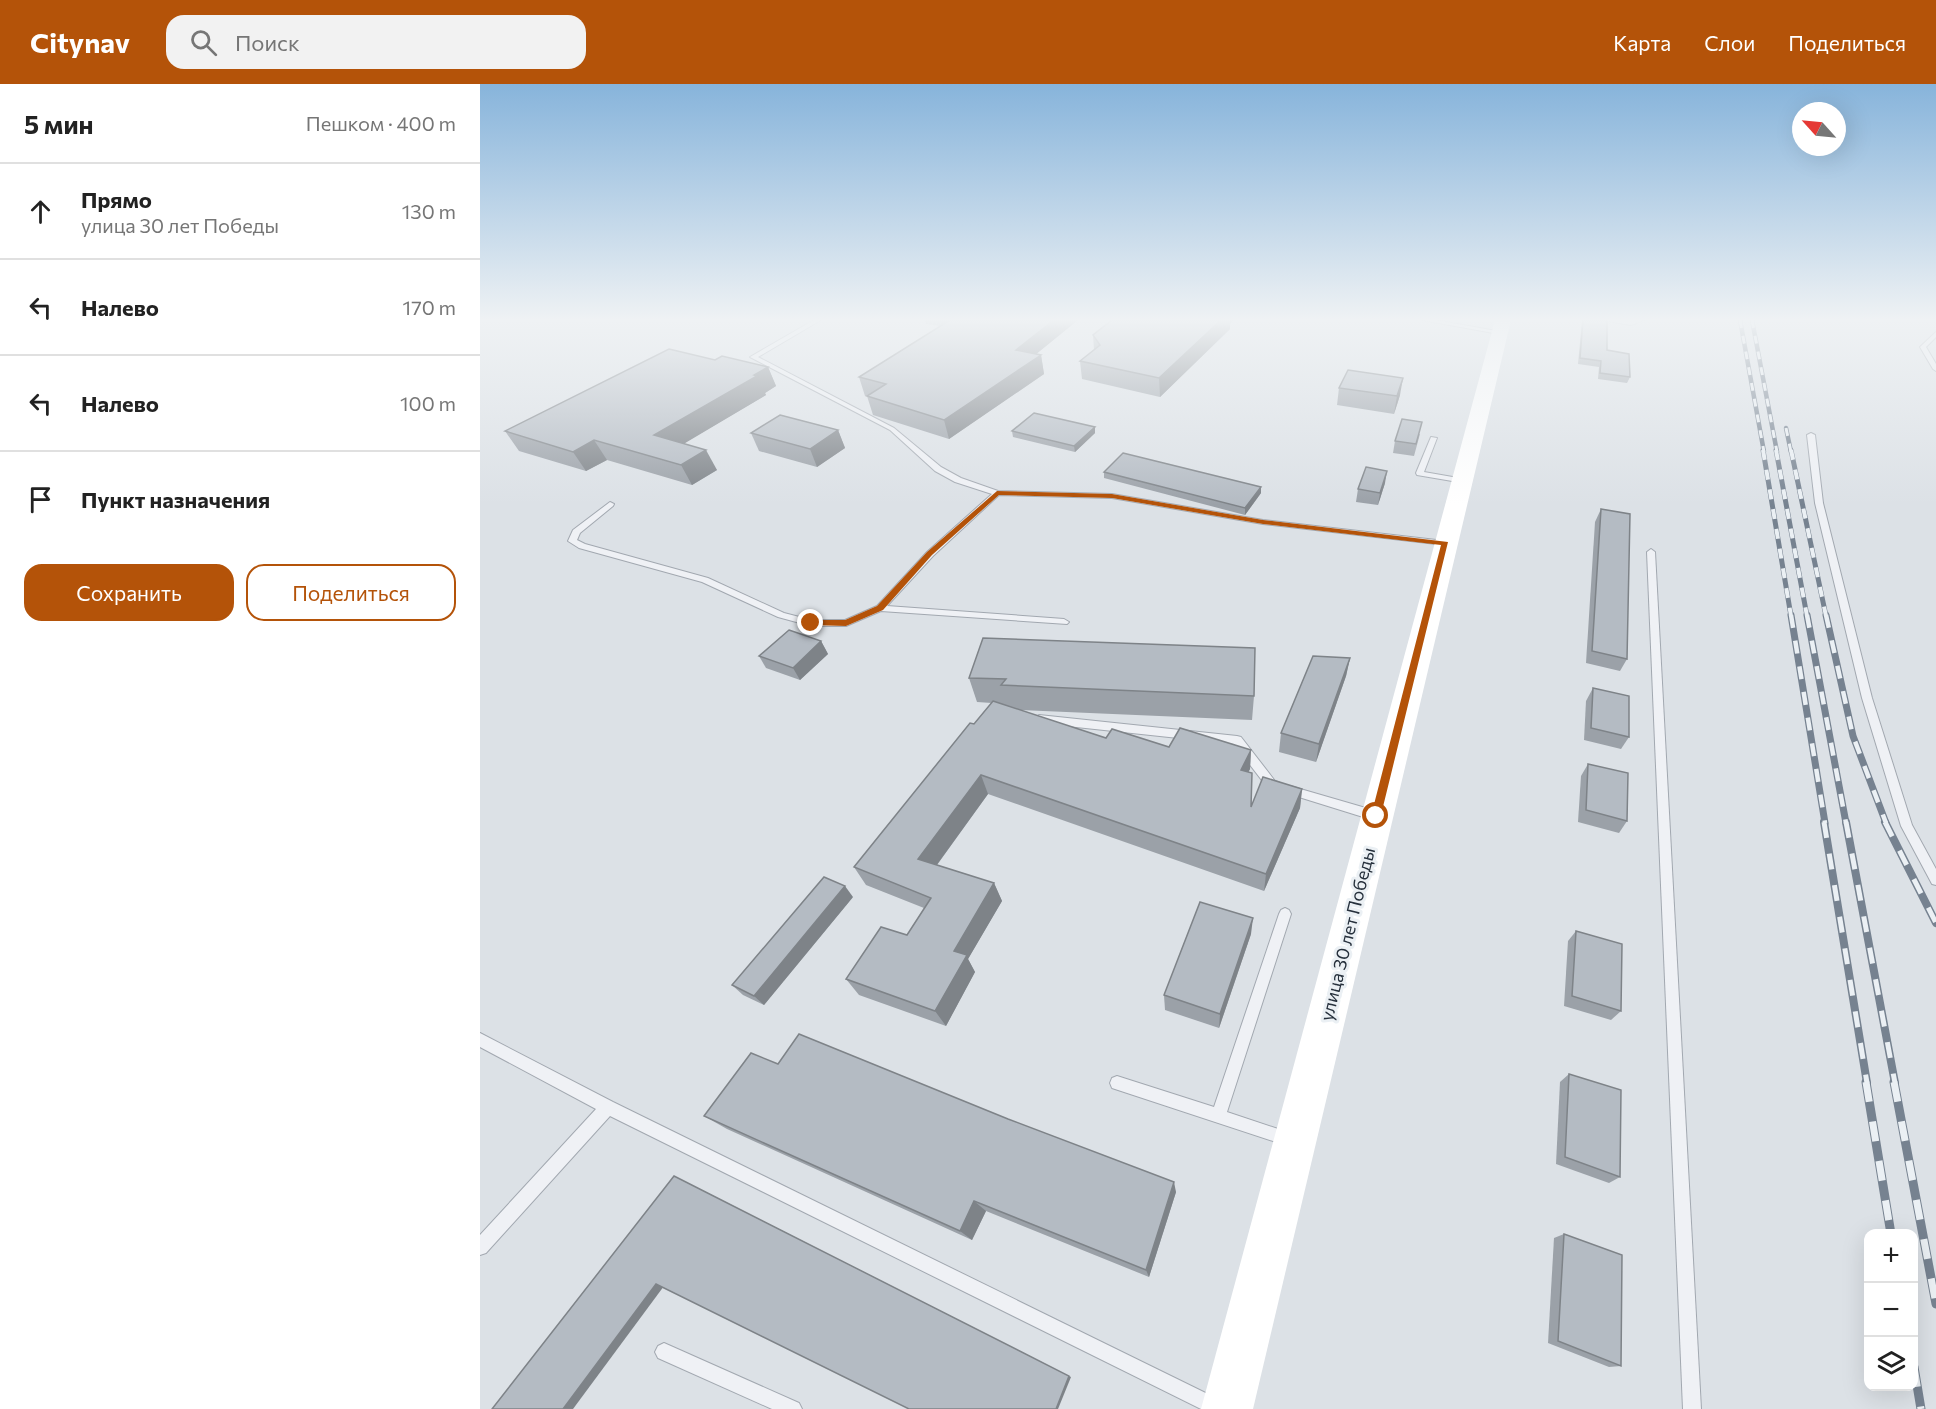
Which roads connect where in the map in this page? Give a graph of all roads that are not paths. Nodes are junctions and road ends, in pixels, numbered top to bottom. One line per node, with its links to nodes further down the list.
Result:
1 (801, 382): 6 (lane)
2 (1487, 382): 5 (main road, улица 30 лет Победы)
3 (1811, 435): 14 (lane)
4 (1433, 438): 5 (lane)
5 (1461, 481): 8 (main road, улица 30 лет Победы)
6 (997, 493): 8 (lane); 10 (lane)
7 (610, 504): 10 (lane)
8 (1445, 543): 13 (main road, улица 30 лет Победы)
9 (1651, 552): 26 (lane)
10 (880, 608): 11 (lane)
11 (1064, 622)
12 (1025, 718): 13 (lane)
13 (1376, 816): 20 (main road, улица 30 лет Победы)
14 (1936, 880)
15 (1285, 914): 19 (lane)
16 (480, 1040): 18 (lane)
17 (1117, 1083): 19 (lane)
18 (608, 1107): 21 (lane); 24 (lane)
19 (1218, 1116): 20 (lane)
20 (1294, 1141): 25 (main road, улица 30 лет Победы)
21 (480, 1247)
22 (664, 1352): 23 (lane)
23 (793, 1409)
24 (1220, 1409)
25 (1227, 1409)
26 (1692, 1409)

